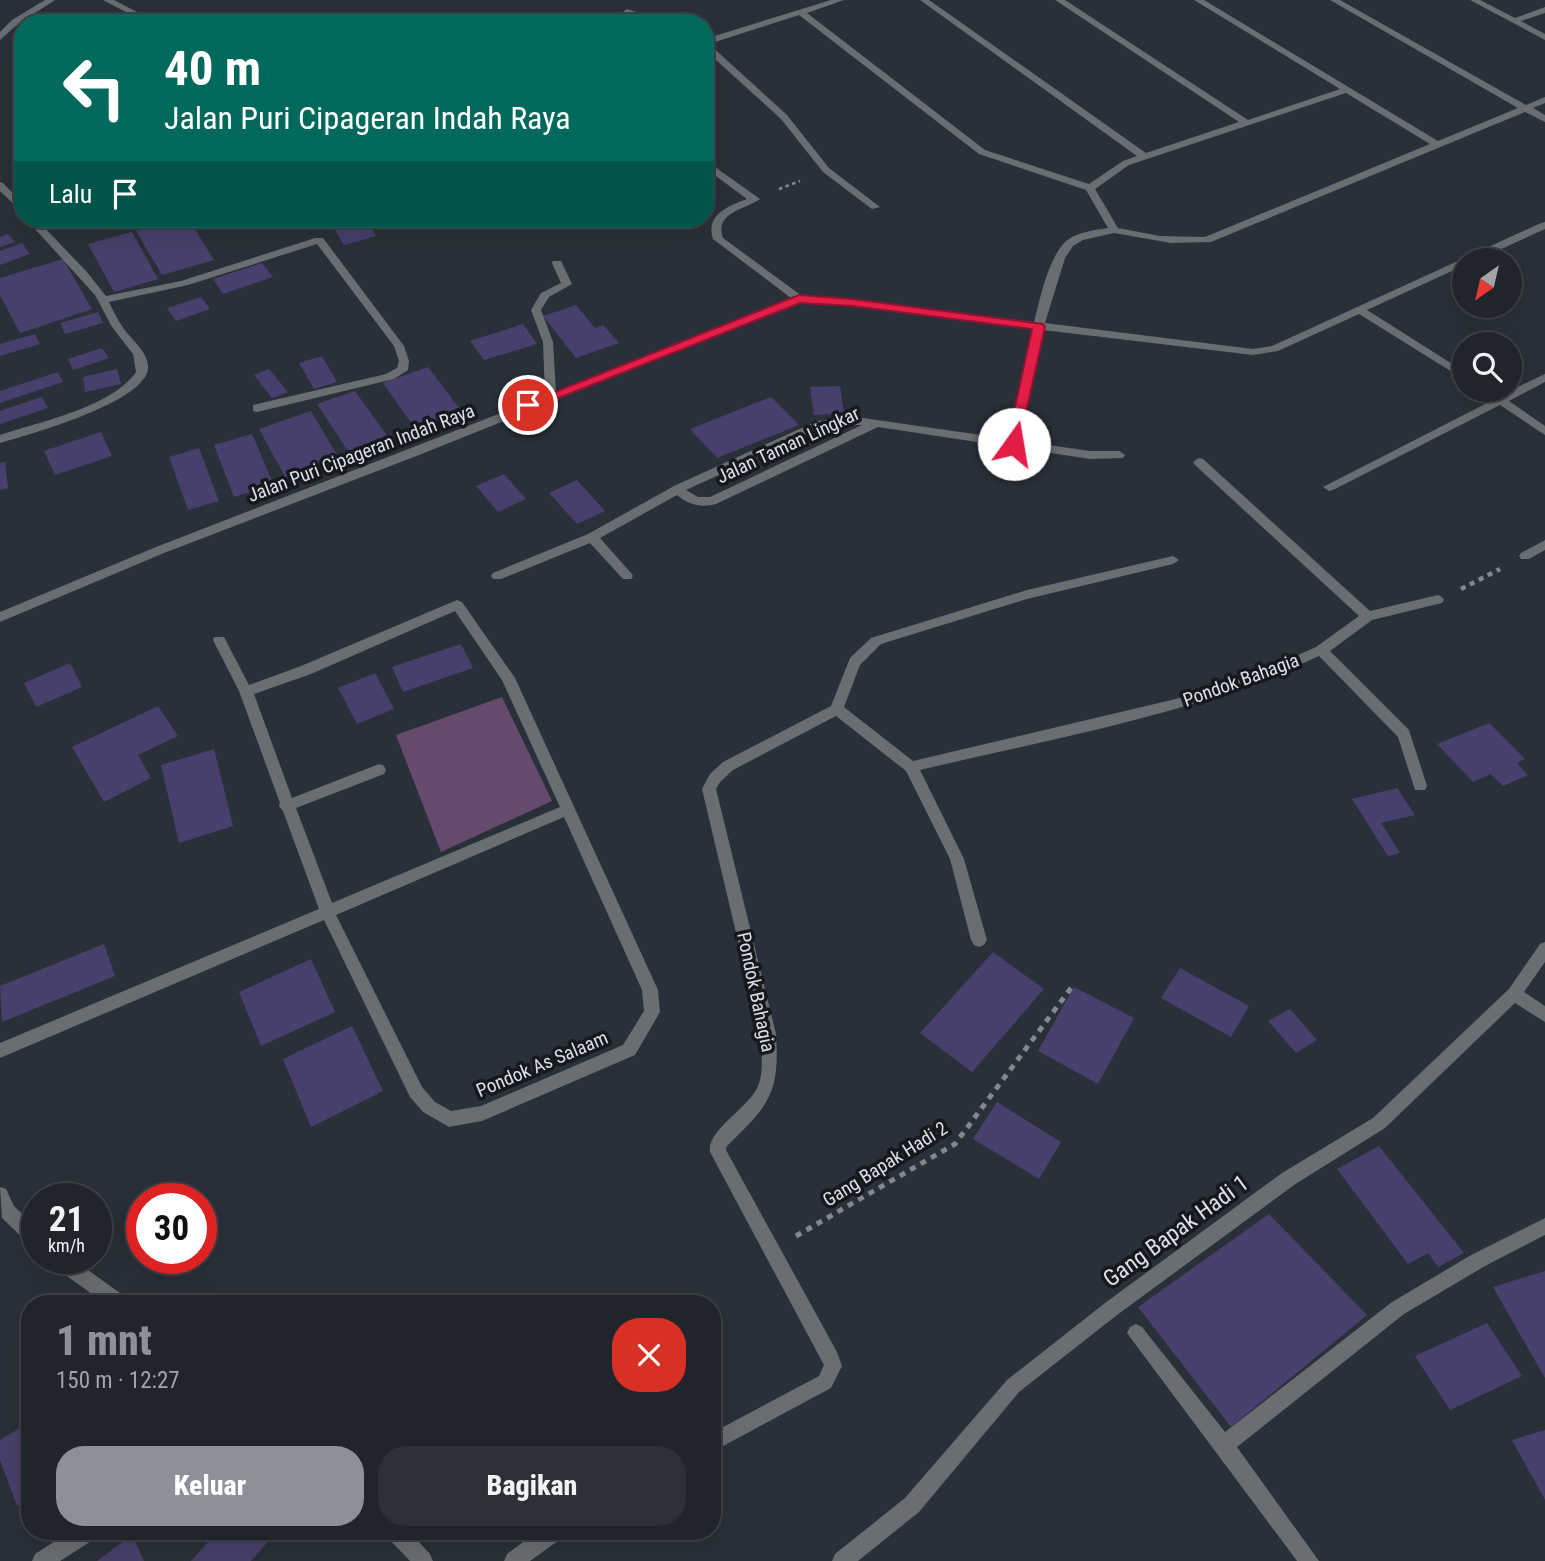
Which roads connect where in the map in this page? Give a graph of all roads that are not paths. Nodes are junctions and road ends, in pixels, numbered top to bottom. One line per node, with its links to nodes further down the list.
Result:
1 (51, 0): 13 (street)
2 (107, 0): 14 (street)
3 (840, 0): 12 (street)
4 (942, 0): 9 (street)
5 (1059, 0): 26 (street)
6 (1198, 0): 22 (street)
7 (1334, 0): 24 (street)
8 (1474, 0): 16 (street)
9 (927, 2): 28 (street)
10 (1545, 10): 16 (street)
11 (627, 12): 15 (street)
12 (800, 12): 20 (street); 31 (street)
13 (28, 14)
14 (136, 14)
15 (633, 14)
16 (1514, 21): 19 (street)
17 (14, 23): 18 (street)
18 (0, 37)
19 (1545, 37)
20 (714, 42)
21 (714, 52): 33 (street)
22 (1347, 90): 26 (street); 27 (street)
23 (1545, 100): 24 (street)
24 (1525, 108): 25 (street); 27 (street)
25 (1545, 119)
26 (1245, 121): 28 (street)
27 (1436, 144): 38 (street)
28 (1143, 156): 31 (street)
29 (714, 170): 34 (street)
30 (0, 185): 32 (street)
31 (1090, 188): 38 (street)
32 (14, 199)
33 (875, 206)
34 (714, 223)
35 (1545, 225): 39 (street, Jalan Puri Cipageran Indah Raya)
36 (39, 228): 43 (street)
37 (713, 228): 42 (street)
38 (1114, 230): 45 (street)
39 (1494, 248)
40 (557, 263): 49 (street)
41 (1452, 267): 44 (street, Jalan Puri Cipageran Indah Raya)
42 (799, 299): 45 (street, Jalan Puri Cipageran Indah Raya); 49 (street, Jalan Puri Cipageran Indah Raya)
43 (102, 300): 52 (street); 55 (street)
44 (1358, 309): 45 (street, Jalan Puri Cipageran Indah Raya); 46 (street)
45 (1039, 327): 56 (street)
46 (1452, 369)
47 (1545, 378): 48 (street)
48 (1522, 389)
49 (551, 396): 68 (street, Jalan Puri Cipageran Indah Raya)
50 (1494, 402): 59 (street)
51 (1504, 402): 54 (street)
52 (257, 408)
53 (877, 423): 56 (street, Jalan Taman Lingkar); 60 (street, Jalan Taman Lingkar); 60 (street, Jalan Taman Lingkar)
54 (1545, 431)
55 (0, 439)
56 (1014, 444): 57 (street, Jalan Taman Lingkar)
57 (1119, 455)
58 (1199, 462): 69 (street)
59 (1329, 487)
60 (678, 489): 61 (street, Jalan Taman Lingkar)
61 (592, 537): 65 (street, Jalan Taman Lingkar); 66 (street)
62 (1545, 544): 63 (street)
63 (1525, 556)
64 (1172, 560): 73 (street)
65 (497, 576)
66 (627, 576)
67 (1438, 600): 69 (street, Pondok Bahagia)
68 (0, 617)
69 (1368, 617): 71 (street, Pondok Bahagia)
70 (219, 640): 72 (street, Pondok As Salaam)
71 (1321, 650): 74 (street, Pondok Bahagia); 76 (street)
72 (246, 691): 77 (street, Pondok As Salaam); 78 (street, Pondok As Salaam)
73 (837, 709): 74 (street); 91 (street, Pondok Bahagia)
74 (911, 767): 80 (street)
75 (379, 770): 77 (street)
76 (1420, 786)
77 (286, 806): 79 (street, Pondok As Salaam)
78 (567, 810): 79 (street); 79 (street, Pondok As Salaam)
79 (328, 913): 84 (street)
80 (979, 940)
81 (1545, 949): 82 (street, Gang Bapak Hadi 1)
82 (1514, 994): 83 (street); 99 (street, Gang Bapak Hadi 1)
83 (1545, 1015)
84 (0, 1051)
85 (0, 1195): 86 (street)
86 (21, 1225)
87 (1545, 1226): 92 (street)
88 (79, 1274): 89 (street)
89 (108, 1295)
90 (1136, 1333): 92 (street)
91 (721, 1438)
92 (1224, 1445): 100 (street)
93 (75, 1540): 96 (street)
94 (403, 1540): 97 (street)
95 (543, 1540): 98 (street)
96 (42, 1561)
97 (423, 1561)
98 (514, 1561)
99 (842, 1561)
100 (1309, 1561)

